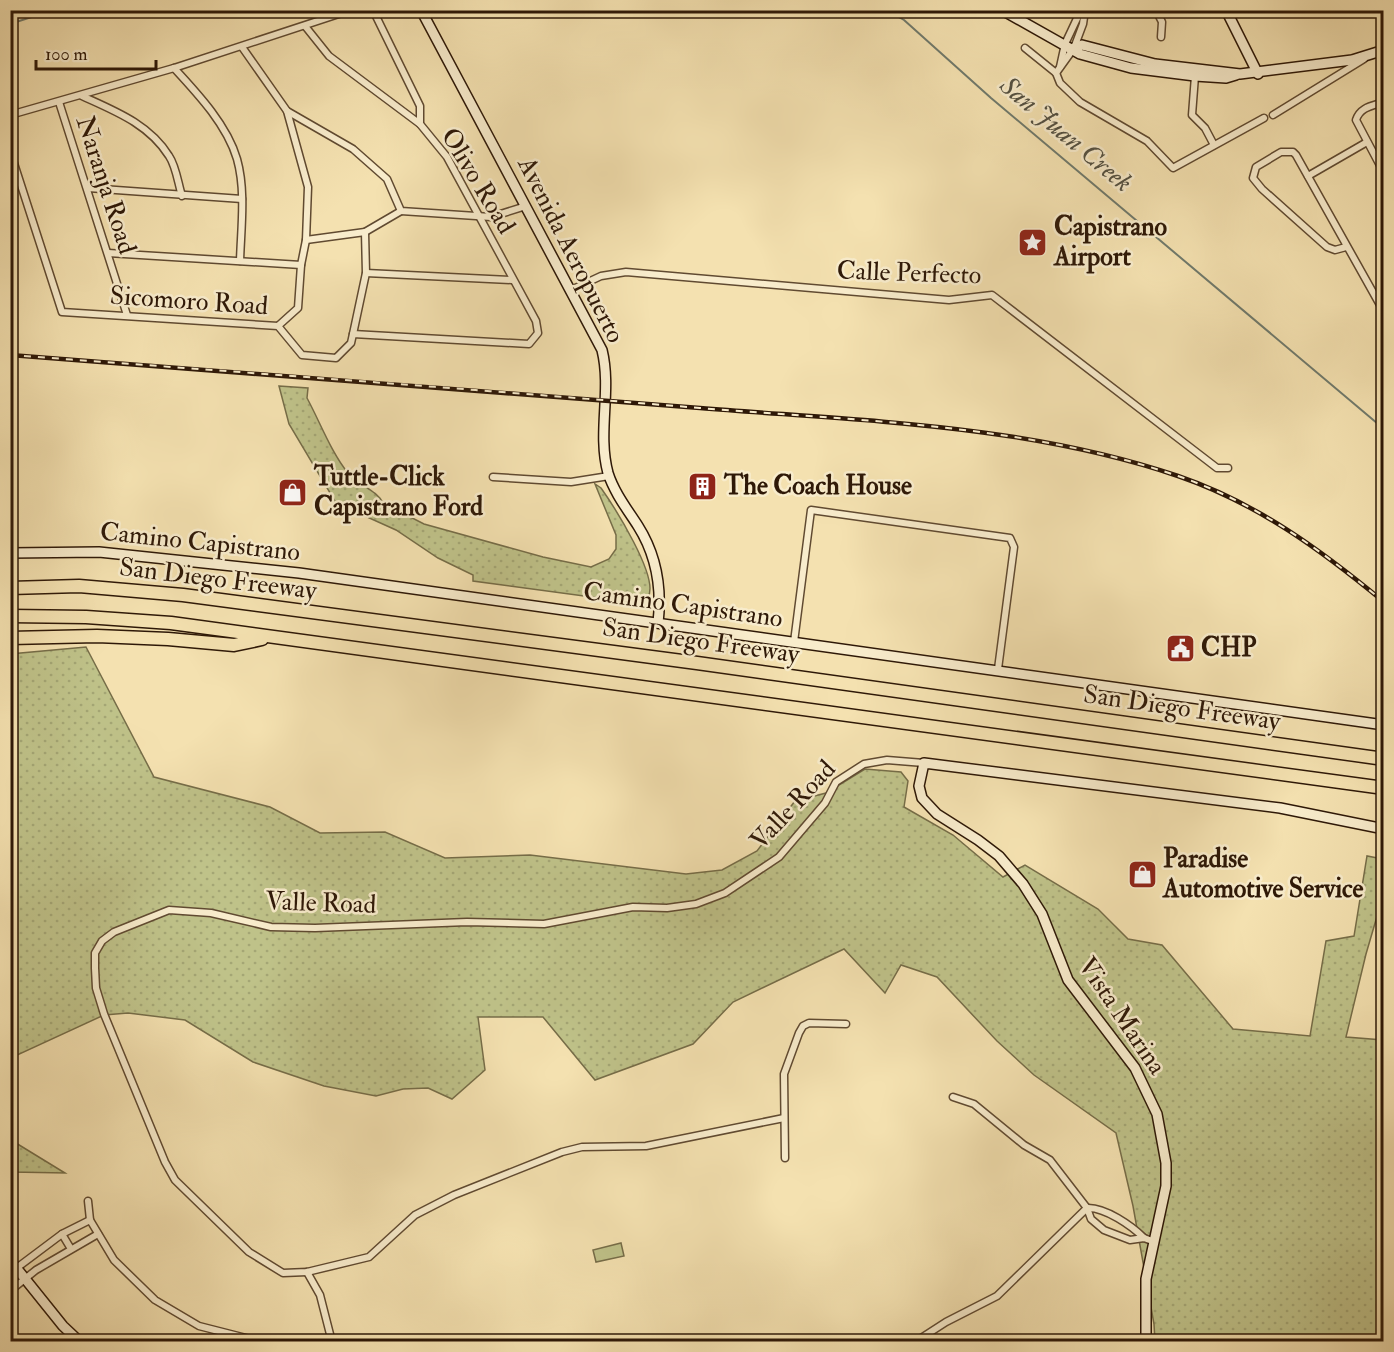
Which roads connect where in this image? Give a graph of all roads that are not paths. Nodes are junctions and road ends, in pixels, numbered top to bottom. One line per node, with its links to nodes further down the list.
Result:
1 (351, 10): 8 (street)
2 (372, 10): 27 (street, Olivo Road)
3 (421, 10): 36 (street, Avenida Aeropuerto)
4 (1002, 10): 10 (street)
5 (1083, 10): 10 (street)
6 (1156, 10): 9 (street)
7 (1226, 10): 18 (street)
8 (305, 26): 11 (street); 27 (street)
9 (1161, 37)
10 (1069, 46): 16 (street); 17 (street); 19 (street)
11 (242, 47): 15 (street); 23 (street)
12 (1025, 48): 16 (street)
13 (1383, 50): 14 (street)
14 (1372, 53): 18 (street); 25 (street)
15 (174, 68): 20 (street); 35 (street)
16 (1058, 70): 29 (street)
17 (1239, 74): 18 (street); 19 (street)
18 (1257, 74)
19 (1195, 76): 29 (street)
20 (81, 96): 21 (street); 34 (street)
21 (60, 102): 24 (street); 33 (street, Naranja Road)
22 (1383, 102): 28 (street)
23 (287, 111): 37 (street); 40 (street)
24 (10, 115)
25 (1273, 115)
26 (1264, 118): 29 (street)
27 (420, 124): 38 (street, Olivo Road)
28 (1367, 142): 31 (street); 32 (street)
29 (1214, 145)
30 (10, 151): 49 (street, Sicomoro Road)
31 (1383, 173)
32 (1308, 176): 41 (street); 41 (street)
33 (88, 188): 34 (street); 42 (street, Naranja Road)
34 (182, 196): 35 (street)
35 (242, 199): 43 (street)
36 (526, 206): 38 (street); 47 (street, Avenida Aeropuerto)
37 (401, 211): 38 (street); 39 (street)
38 (478, 217): 46 (street, Olivo Road)
39 (365, 232): 40 (street); 45 (street)
40 (306, 240): 44 (street)
41 (1346, 247): 48 (street)
42 (108, 253): 43 (street); 49 (street, Naranja Road)
43 (240, 261): 44 (street)
44 (301, 265): 50 (street)
45 (366, 273): 46 (street); 51 (street)
46 (512, 280): 51 (street, Olivo Road)
47 (571, 290): 52 (street, Calle Perfecto); 53 (street, Avenida Aeropuerto)
48 (1383, 312)
49 (127, 315): 50 (street, Sicomoro Road)
50 (278, 326): 51 (street, Sicomoro Road)
51 (353, 334)
52 (1228, 468)
53 (609, 476): 54 (street); 58 (street, Avenida Aeropuerto)
54 (493, 477)
55 (10, 553): 58 (street, Camino Capistrano)
56 (10, 588): 64 (highway, San Diego Freeway)
57 (10, 616): 59 (highway, San Diego Freeway)
58 (658, 623): 61 (street, Camino Capistrano)
59 (269, 637): 60 (highway); 66 (highway, San Diego Freeway)
60 (10, 638)
61 (794, 642): 62 (street, Camino Capistrano); 62 (street)
62 (998, 669): 63 (street, Camino Capistrano)
63 (1383, 725)
64 (1383, 759)
65 (924, 763): 67 (street, Valle Road); 80 (street, Vista Marina); 84 (street, Valle Road)
66 (1383, 788)
67 (1383, 829)
68 (846, 1024): 70 (street)
69 (953, 1097): 73 (street)
70 (784, 1118): 71 (street); 84 (street, Valle Road)
71 (785, 1158)
72 (88, 1201): 75 (street)
73 (1088, 1208): 74 (street); 76 (street); 90 (street)
74 (1112, 1217): 76 (street); 79 (street)
75 (90, 1220): 77 (street); 78 (street)
76 (1104, 1230): 79 (street)
77 (62, 1234): 81 (street); 83 (street)
78 (98, 1234): 81 (street); 87 (street)
79 (1144, 1238): 80 (street)
80 (1155, 1242): 91 (street, Vista Marina)
81 (71, 1249): 85 (street)
82 (10, 1260): 83 (street)
83 (14, 1271): 85 (street)
84 (307, 1272): 89 (street)
85 (25, 1279): 86 (street); 88 (street)
86 (10, 1291)
87 (284, 1339)
88 (80, 1341)
89 (332, 1341)
90 (915, 1341)
91 (1138, 1341)

